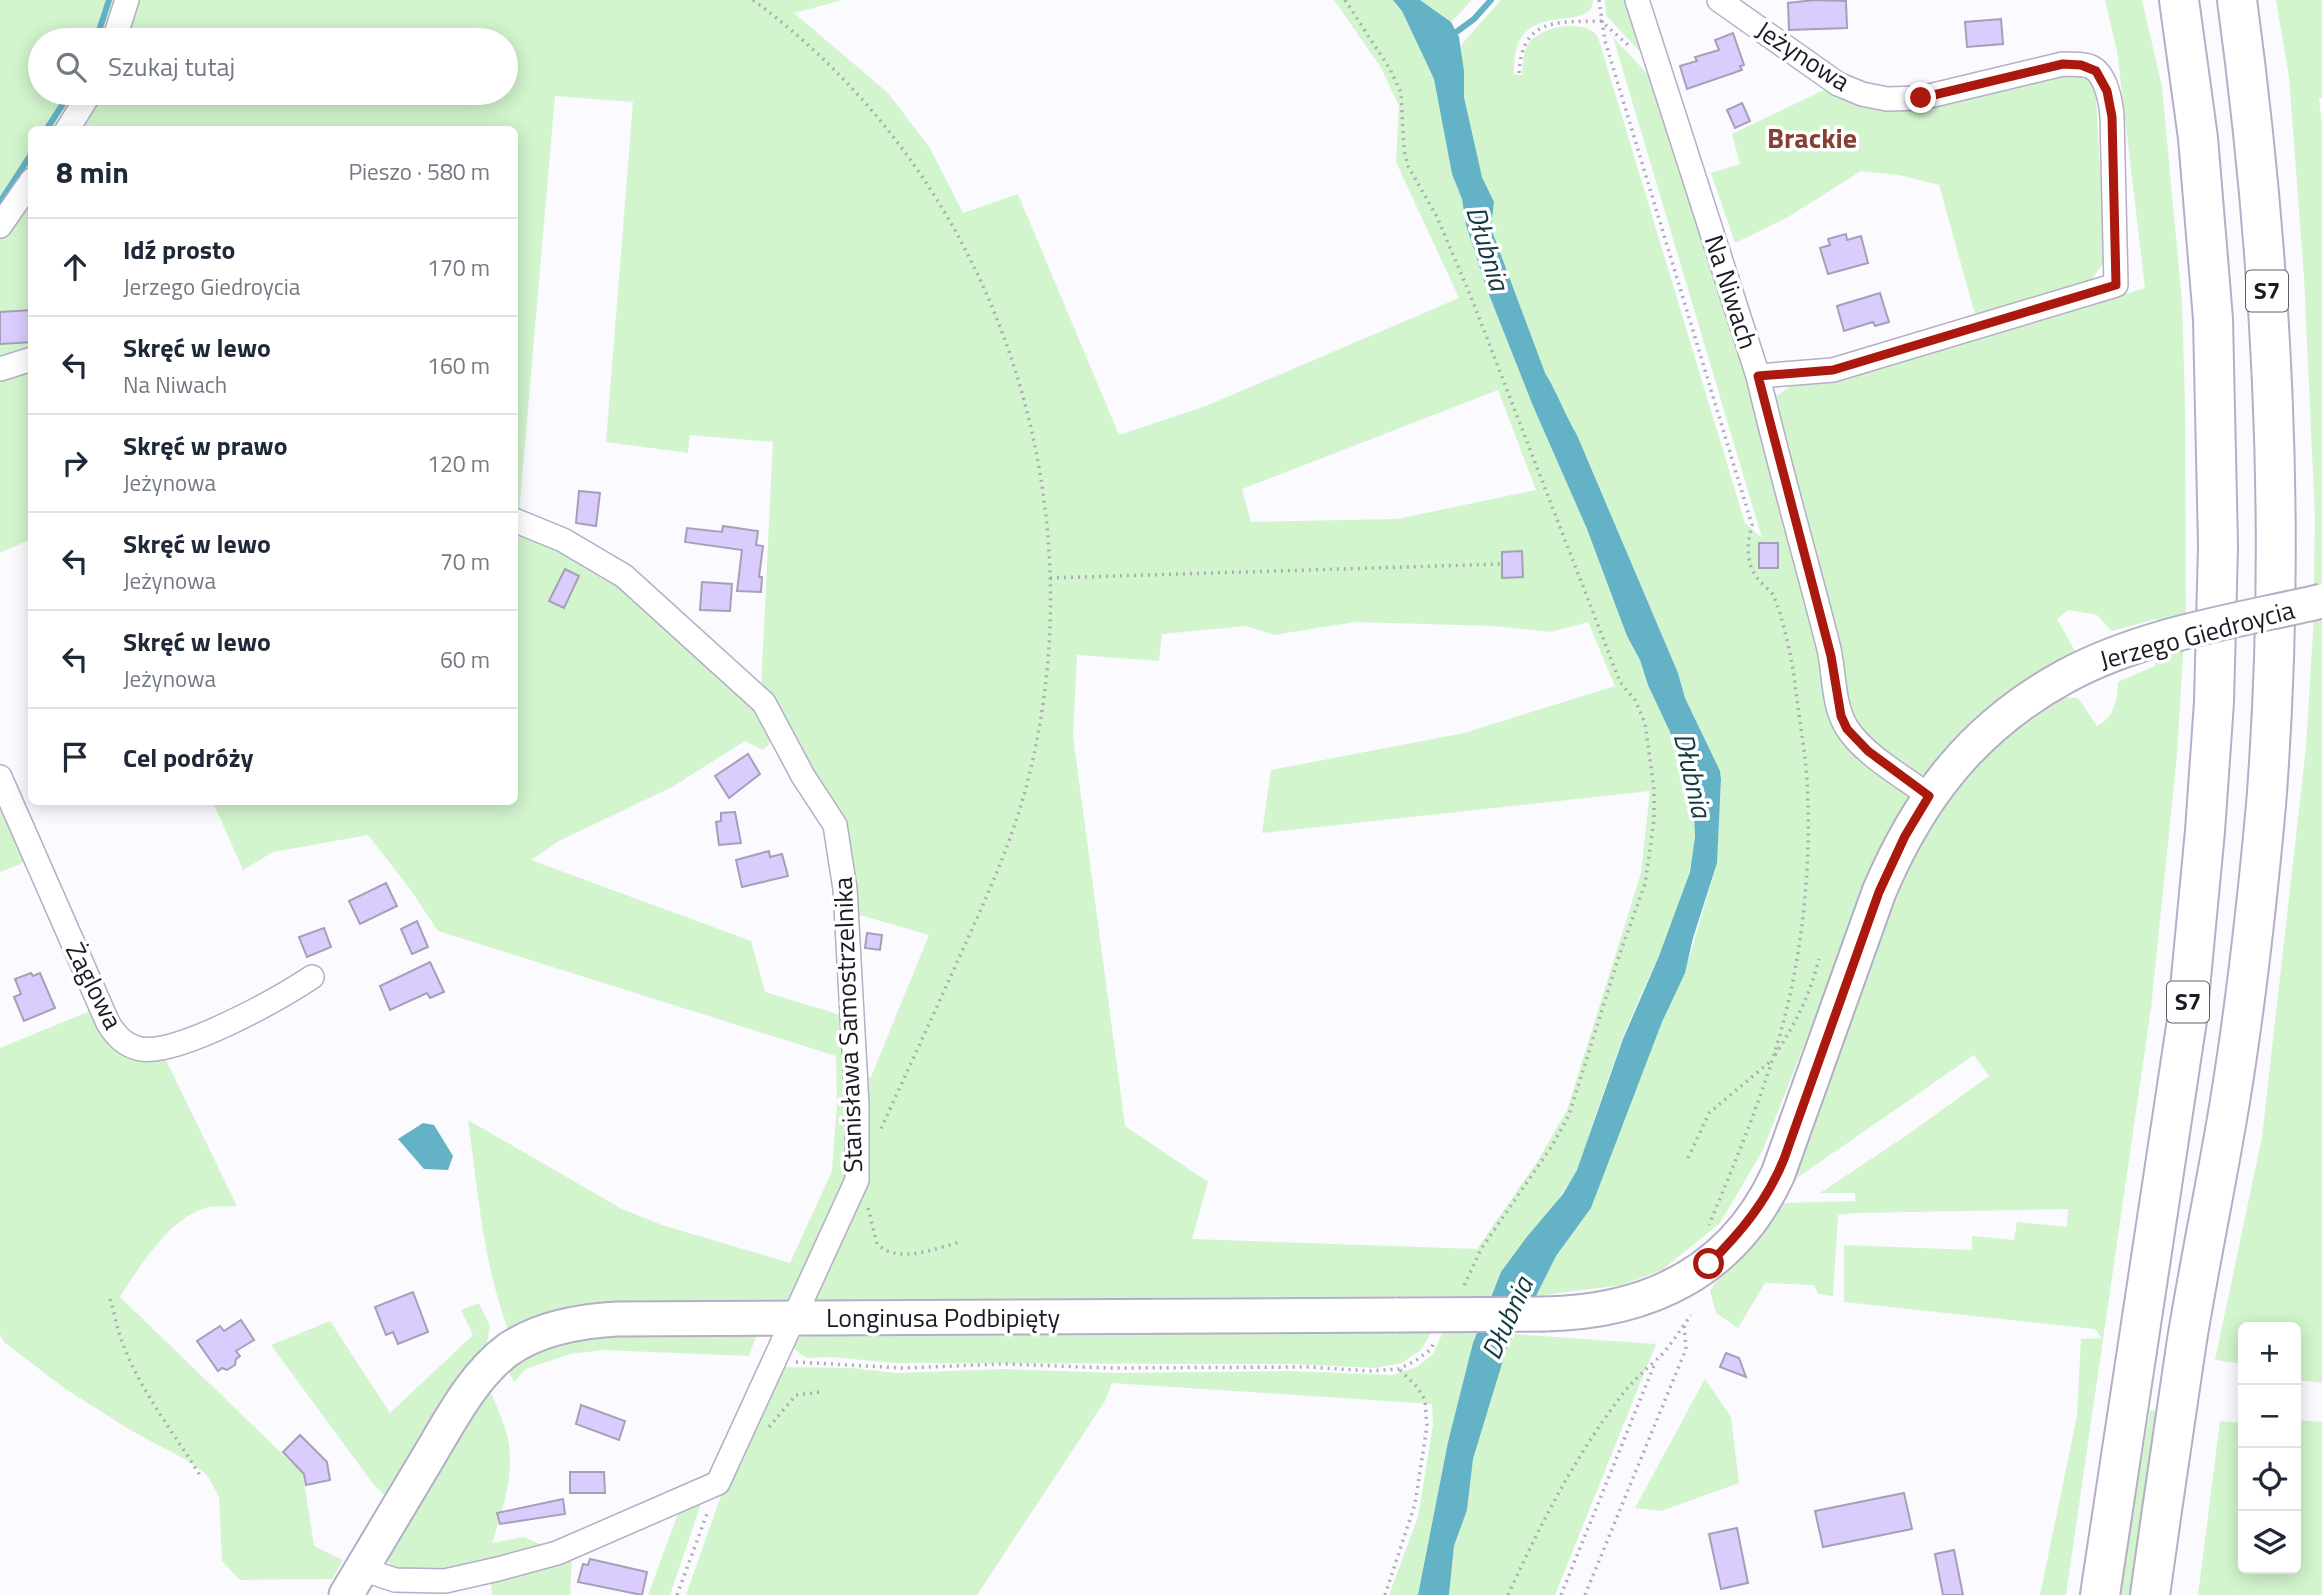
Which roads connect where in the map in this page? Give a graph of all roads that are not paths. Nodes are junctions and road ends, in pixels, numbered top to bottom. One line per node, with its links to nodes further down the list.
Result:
1 (127, 0): 6 (street)
2 (1637, 0): 13 (street, Na Niwach)
3 (1719, 0): 13 (street, Jeżynowa)
4 (2179, 0): 22 (highway, S7)
5 (2237, 0): 23 (highway, S7)
6 (118, 28)
7 (83, 105): 8 (street)
8 (69, 126)
9 (28, 186): 10 (street)
10 (0, 226)
11 (28, 360): 12 (street)
12 (0, 369)
13 (1758, 376): 17 (street, Na Niwach)
14 (518, 522): 20 (street, Stanisława Samostrzelnika)
15 (2322, 601): 17 (street, Jerzego Giedroycia, bridge)
16 (0, 777): 18 (street, Żaglowa)
17 (1929, 796): 19 (street, Jerzego Giedroycia)
18 (312, 977)
19 (1675, 1286): 20 (street, Longinusa Podbipięty, bridge)
20 (795, 1319): 21 (street, Stanisława Samostrzelnika); 21 (street, Longinusa Podbipięty)
21 (354, 1582)
22 (2100, 1595)
23 (2150, 1595)

